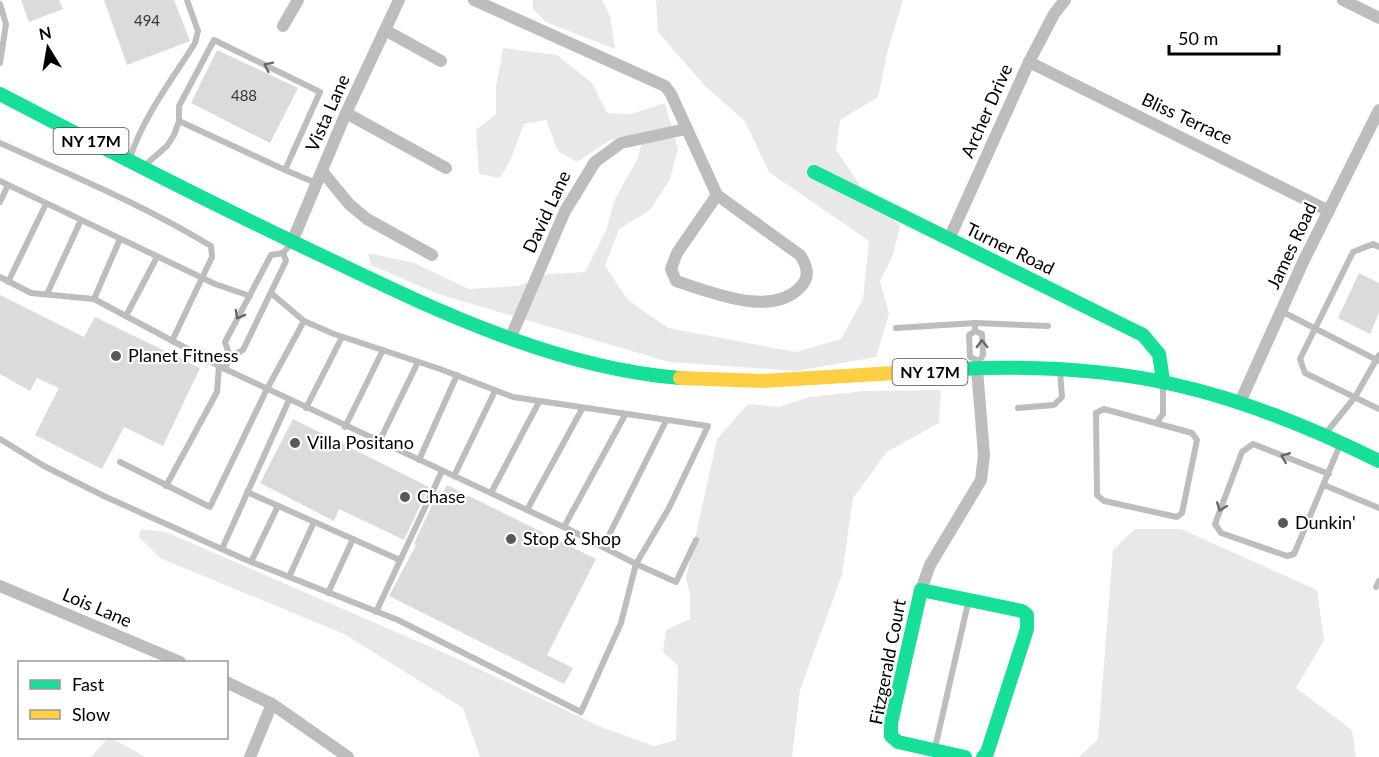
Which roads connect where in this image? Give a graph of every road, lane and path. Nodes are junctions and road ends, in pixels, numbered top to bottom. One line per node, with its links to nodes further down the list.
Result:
1 (187, 0): 22 (lane)
2 (298, 0): 10 (street)
3 (399, 0): 11 (street, Vista Lane)
4 (474, 0): 7 (street)
5 (1065, 0): 14 (street, Archer Drive)
6 (1343, 0): 9 (street)
7 (489, 3): 20 (street)
8 (0, 4): 12 (lane)
9 (1379, 18)
10 (283, 26)
11 (385, 30): 13 (street); 18 (street, Vista Lane)
12 (2, 49): 15 (lane)
13 (441, 61)
14 (1029, 62): 34 (street, Bliss Terrace); 37 (street, Archer Drive)
15 (0, 63)
16 (0, 94): 22 (main road, NY 17M)
17 (1379, 110): 34 (street, James Road)
18 (346, 113): 24 (street); 26 (street, Vista Lane)
19 (179, 121): 23 (lane); 25 (lane); 25 (lane, one-way to 19)
20 (686, 129): 31 (street); 59 (street, David Lane)
21 (0, 143): 44 (lane)
22 (128, 161): 23 (main road, NY 17M)
23 (142, 168): 38 (main road, NY 17M)
24 (446, 168)
25 (285, 170): 29 (lane)
26 (322, 171): 29 (street, Vista Lane); 41 (street)
27 (814, 172): 37 (main road, Turner Road)
28 (0, 181): 30 (lane)
29 (317, 183): 38 (street, Vista Lane)
30 (8, 185): 32 (lane); 33 (lane)
31 (717, 195): 31 (street)
32 (0, 202)
33 (46, 204): 35 (lane); 45 (lane)
34 (1329, 211): 50 (street, James Road)
35 (81, 220): 36 (lane); 46 (lane)
36 (120, 239): 42 (lane); 49 (lane)
37 (949, 239): 69 (main road, Turner Road)
38 (292, 242): 40 (lane); 59 (main road, NY 17M)
39 (1379, 247): 56 (lane)
40 (283, 253): 47 (lane); 48 (lane)
41 (432, 255)
42 (158, 257): 44 (lane); 51 (lane)
43 (0, 278): 45 (lane)
44 (203, 278): 48 (lane); 60 (lane)
45 (9, 282): 46 (lane)
46 (46, 294): 49 (lane)
47 (271, 294): 52 (lane); 62 (lane)
48 (250, 296): 62 (lane, one-way to 62)
49 (94, 299): 51 (lane)
50 (1281, 311): 56 (lane); 74 (street, James Road)
51 (126, 316): 60 (lane)
52 (302, 320): 58 (lane); 70 (lane)
53 (975, 323): 54 (lane); 55 (lane); 57 (lane)
54 (1048, 326)
55 (896, 328)
56 (1315, 330): 63 (lane); 72 (lane)
57 (975, 331): 65 (lane, one-way to 57); 65 (lane)
58 (342, 337): 61 (lane); 76 (lane)
59 (510, 339): 65 (main road, NY 17M)
60 (172, 341): 66 (lane)
61 (383, 350): 64 (lane); 83 (lane)
62 (230, 357): 66 (lane)
63 (1378, 358): 72 (lane)
64 (418, 362): 68 (lane); 86 (lane)
65 (977, 365): 67 (main road, NY 17M); 112 (street, Fitzgerald Court)
66 (222, 367): 70 (lane); 95 (lane)
67 (1059, 368): 69 (main road, NY 17M); 77 (lane)
68 (457, 375): 71 (lane); 88 (lane)
69 (1163, 380): 74 (main road, NY 17M); 82 (lane)
70 (267, 389): 73 (lane); 95 (lane)
71 (495, 391): 75 (lane); 93 (lane)
72 (1355, 397): 79 (lane); 84 (lane)
73 (289, 400): 76 (lane); 96 (lane)
74 (1241, 400): 84 (main road, NY 17M)
75 (540, 402): 78 (lane); 97 (lane)
76 (306, 408): 83 (lane)
77 (1018, 408)
78 (582, 409): 80 (lane); 100 (lane)
79 (1379, 409)
80 (625, 415): 81 (lane); 102 (lane)
81 (666, 421): 105 (lane); 109 (lane)
82 (1157, 422): 82 (lane)
83 (345, 427): 86 (lane)
84 (1325, 434): 87 (main road, NY 17M)
85 (0, 439): 106 (lane)
86 (379, 442): 88 (lane)
87 (1341, 442): 89 (main road, NY 17M); 92 (lane)
88 (419, 460): 91 (lane)
89 (1379, 461)
90 (120, 462): 95 (lane)
91 (442, 471): 93 (lane); 107 (lane)
92 (1329, 474): 94 (lane); 94 (lane, one-way to 94)
93 (454, 477): 97 (lane)
94 (1324, 485): 99 (lane)
95 (166, 486)
96 (247, 492): 98 (lane); 106 (lane)
97 (490, 493): 100 (lane)
98 (278, 506): 101 (lane); 108 (lane)
99 (1379, 508)
100 (527, 510): 102 (lane)
101 (314, 522): 103 (lane); 110 (lane)
102 (564, 527): 105 (lane)
103 (352, 539): 107 (lane); 113 (lane)
104 (696, 540): 109 (lane)
105 (603, 547): 109 (lane)
106 (222, 549): 108 (lane)
107 (400, 560): 115 (lane)
108 (251, 562): 110 (lane)
109 (636, 564): 115 (lane)
110 (289, 578): 113 (lane)
111 (0, 586): 116 (street, Lois Lane)
112 (921, 590): 114 (main road, Fitzgerald Court); 119 (main road, Fitzgerald Court)
113 (328, 593): 115 (lane)
114 (969, 600): 119 (lane); 123 (main road, Fitzgerald Court)
115 (376, 612)
116 (175, 661)
117 (228, 683): 118 (street)
118 (272, 704): 120 (street); 121 (street)
119 (935, 750): 122 (main road, Fitzgerald Court)
120 (250, 757)
121 (348, 757)
122 (965, 757)
123 (982, 757)

